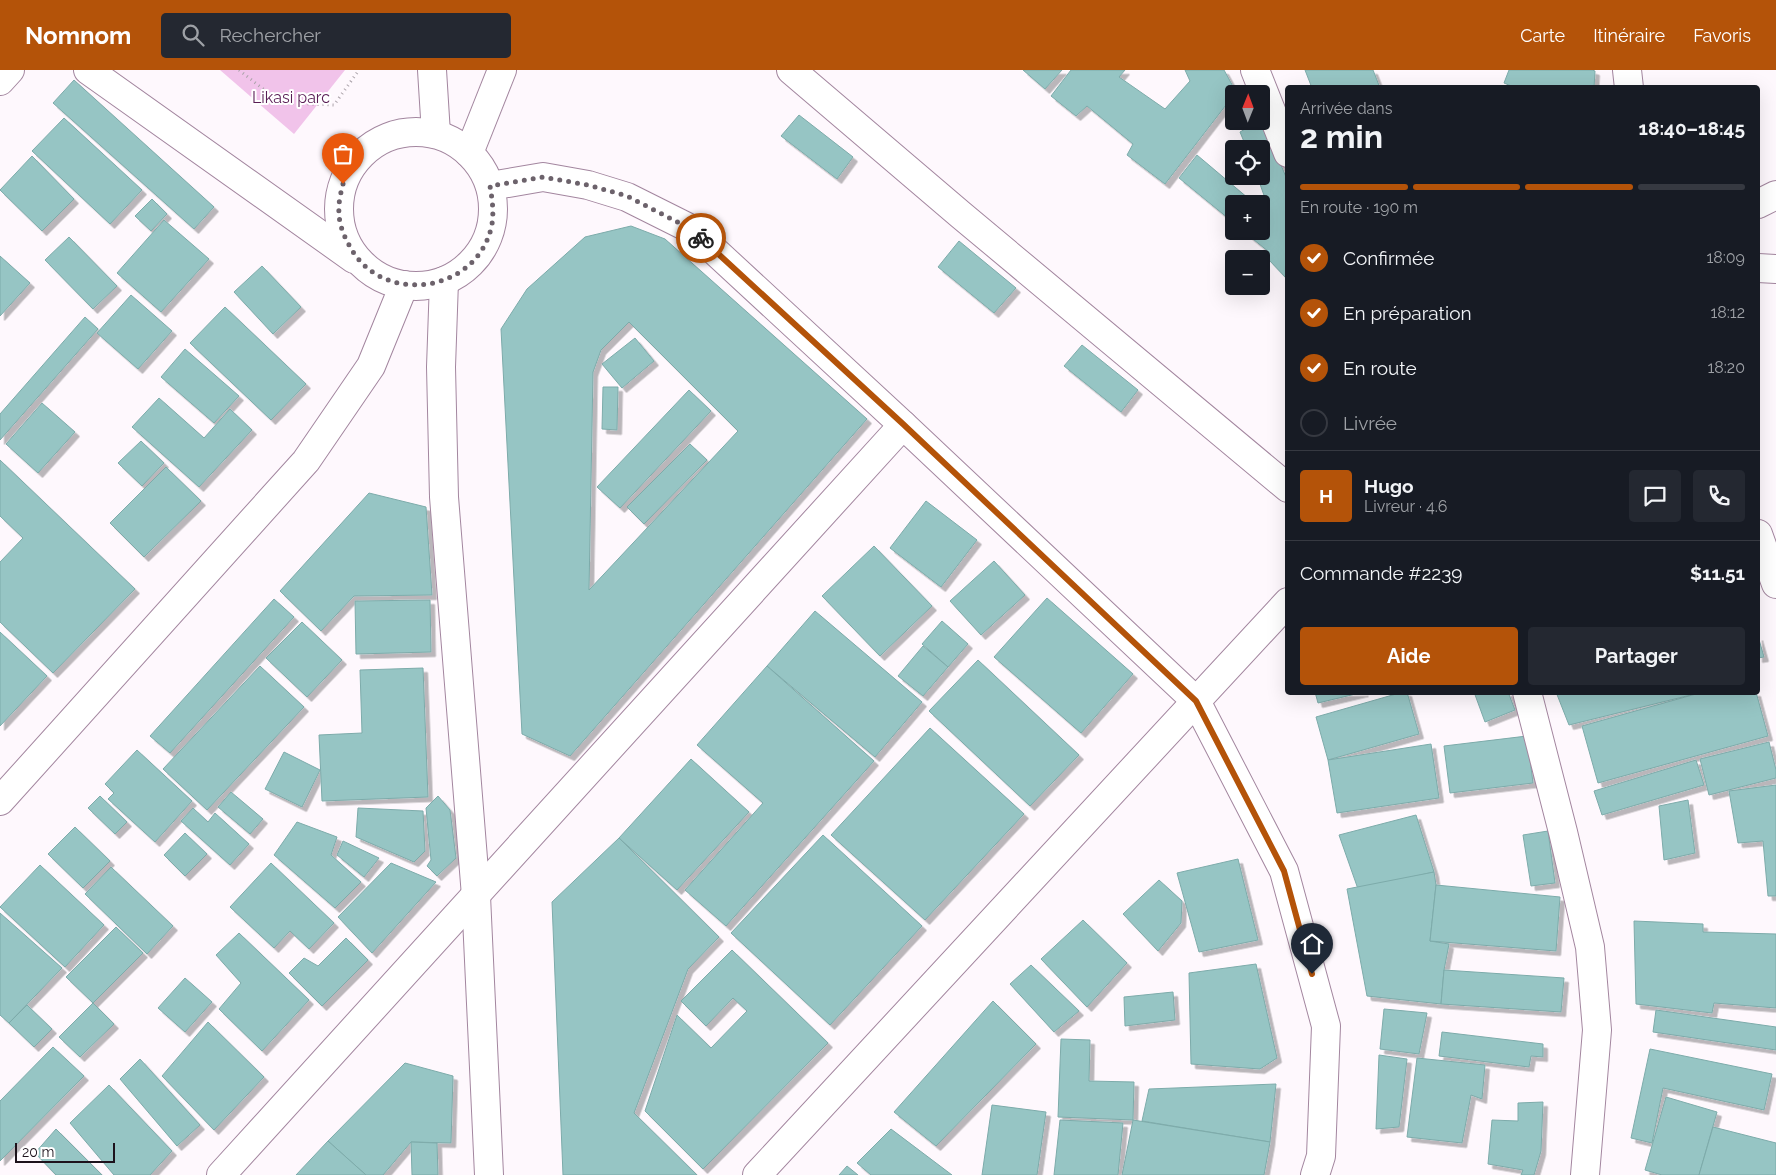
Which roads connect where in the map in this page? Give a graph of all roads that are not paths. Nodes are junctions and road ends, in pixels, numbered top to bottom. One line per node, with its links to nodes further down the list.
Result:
1 (10, 70): 8 (street)
2 (88, 70): 16 (street)
3 (432, 70): 10 (street)
4 (502, 70): 12 (street)
5 (791, 70): 22 (street)
6 (1256, 70): 11 (street)
7 (1627, 70): 9 (street)
8 (0, 81)
9 (1629, 85)
10 (436, 134): 12 (street); 16 (street)
11 (1285, 145)
12 (470, 153): 13 (street)
13 (490, 186): 19 (street); 21 (street)
14 (1776, 195): 15 (street)
15 (1760, 203)
16 (366, 268): 20 (street)
17 (1760, 268): 18 (street)
18 (1776, 269)
19 (444, 281): 20 (street); 29 (street)
20 (404, 285): 28 (street)
21 (903, 424): 27 (street); 29 (street)
22 (1285, 485)
23 (1760, 540): 24 (street)
24 (1776, 584)
25 (1285, 605): 27 (street)
26 (1528, 695): 34 (street)
27 (1196, 701): 32 (street); 33 (street)
28 (0, 801)
29 (476, 896): 30 (street); 31 (street)
30 (221, 1175)
31 (489, 1175)
32 (757, 1175)
33 (1315, 1175)
34 (1585, 1175)

